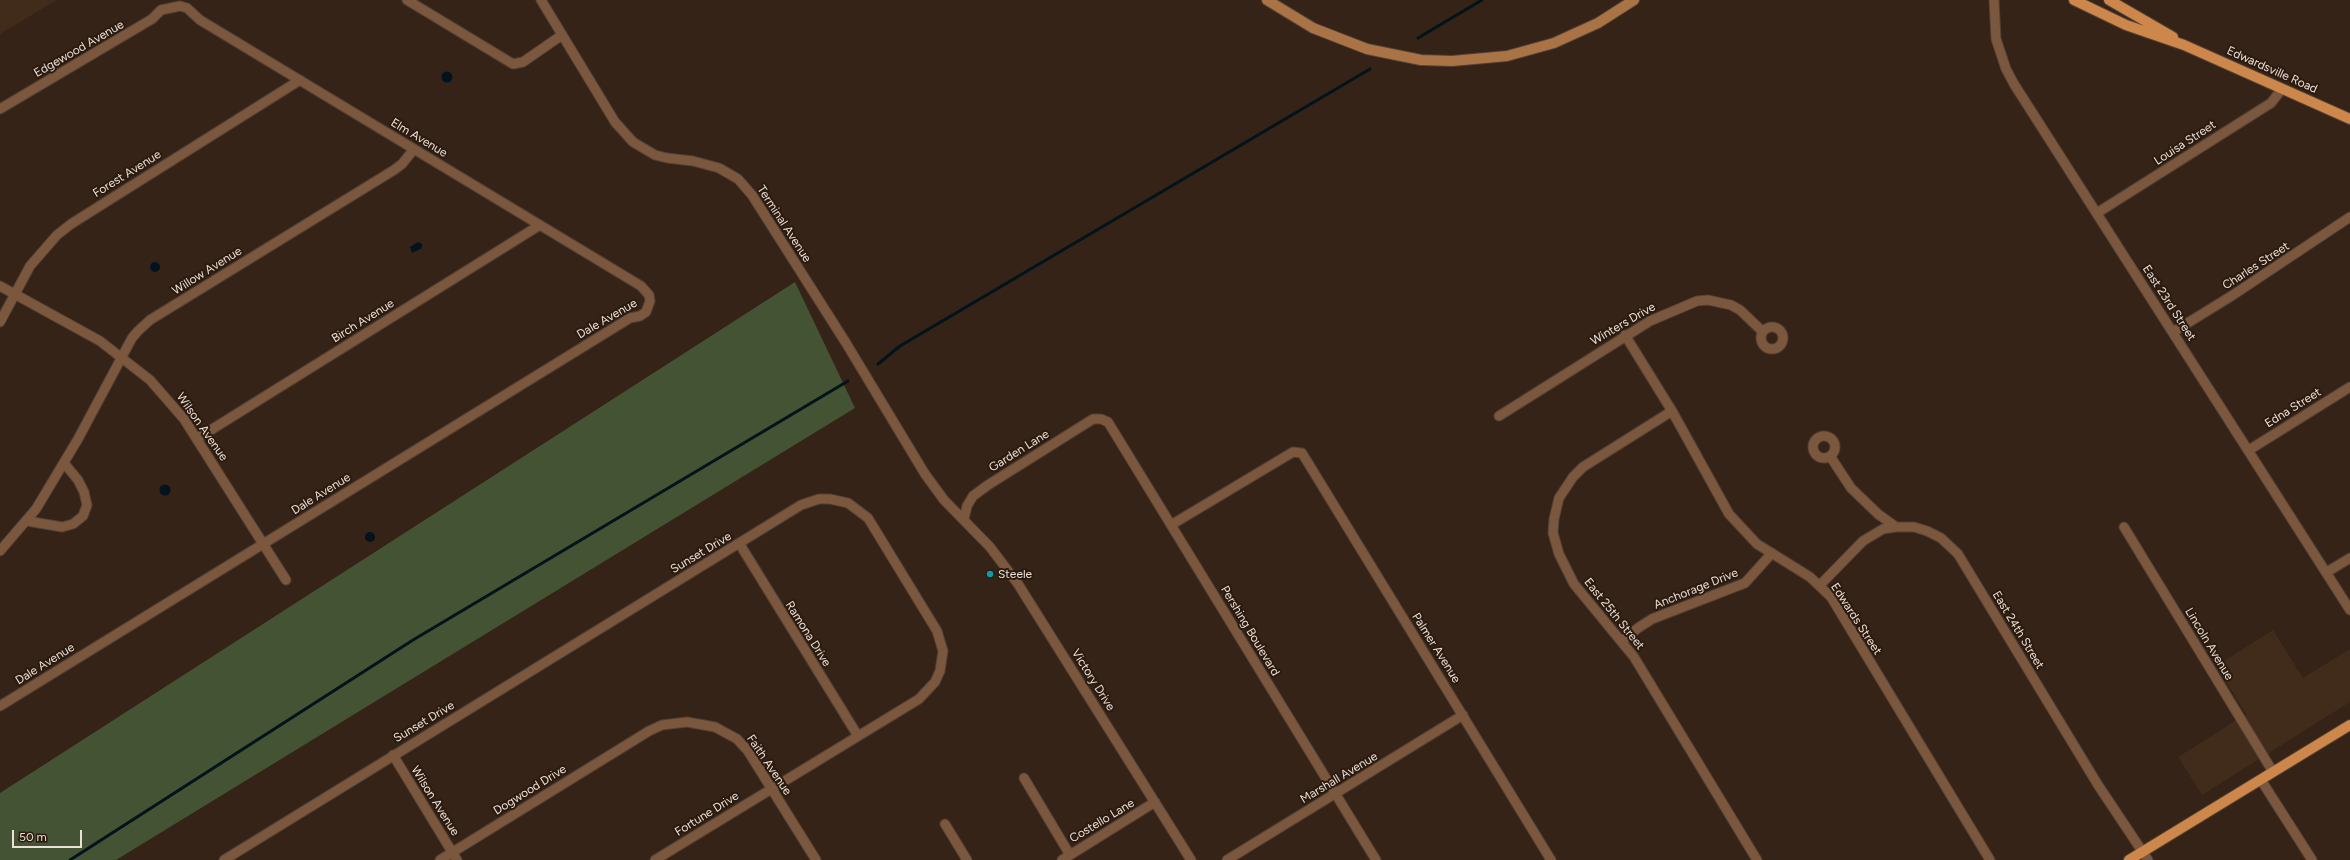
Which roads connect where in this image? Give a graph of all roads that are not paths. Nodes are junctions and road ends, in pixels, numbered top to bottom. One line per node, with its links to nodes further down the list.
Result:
1 (407, 0): 9 (street)
2 (541, 0): 9 (street, Terminal Avenue)
3 (1267, 0): 4 (main road)
4 (1634, 0)
5 (1994, 0): 16 (street, East 23rd Street)
6 (2074, 0): 10 (main road, Edwardsville Road)
7 (2109, 0): 10 (main road, Edwardsville Road)
8 (168, 7): 11 (street, Elm Avenue); 13 (street, Edgewood Avenue)
9 (562, 35): 35 (street, Terminal Avenue)
10 (2184, 45): 12 (main road, Edwardsville Road)
11 (300, 80): 15 (street, Elm Avenue); 20 (street, Forest Avenue)
12 (2282, 88): 14 (main road, Edwardsville Road); 16 (street, Louisa Street)
13 (0, 109)
14 (2350, 118)
15 (414, 149): 18 (street, Elm Avenue); 26 (street, Willow Avenue)
16 (2097, 213): 24 (street, East 23rd Street)
17 (2350, 217): 24 (street, Charles Street)
18 (540, 225): 21 (street, Elm Avenue); 31 (street, Birch Avenue)
19 (0, 286): 20 (street, Wilson Avenue)
20 (15, 294): 22 (street, Forest Avenue); 26 (street, Wilson Avenue)
21 (650, 301): 40 (street, Dale Avenue)
22 (0, 322)
23 (1763, 332): 25 (street, Winters Drive)
24 (2174, 332): 32 (street, East 23rd Street)
25 (1625, 335): 28 (street, Edwards Street); 29 (street, Winters Drive)
26 (122, 356): 31 (street, Wilson Avenue); 34 (street, Willow Avenue)
27 (2350, 387): 32 (street, Edna Street)
28 (1672, 411): 43 (street, Edwards Street); 49 (street, East 25th Street)
29 (1499, 416)
30 (1101, 419): 35 (street, Garden Lane); 37 (street, Pershing Boulevard)
31 (198, 438): 40 (street, Wilson Avenue)
32 (2249, 450): 45 (street, East 23rd Street)
33 (1830, 456): 38 (street)
34 (64, 463): 36 (street, Willow Avenue); 36 (street)
35 (964, 519): 61 (street, Victory Drive)
36 (27, 521): 42 (street, Willow Avenue)
37 (1171, 525): 51 (street, Palmer Avenue); 60 (street, Pershing Boulevard)
38 (1896, 527): 47 (street); 65 (street, East 24th Street)
39 (2124, 527): 56 (street, Lincoln Avenue)
40 (263, 543): 46 (street, Wilson Avenue); 50 (street, Dale Avenue)
41 (739, 544): 53 (street, Ramona Drive); 53 (street, Sunset Drive); 55 (street, Sunset Drive)
42 (0, 551)
43 (1772, 553): 47 (street, Edwards Street); 49 (street, Anchorage Drive)
44 (2350, 558): 45 (street)
45 (2327, 572): 48 (street, East 23rd Street)
46 (286, 580)
47 (1820, 585): 77 (street, Edwards Street)
48 (2350, 610)
49 (1623, 640): 76 (street, East 25th Street)
50 (0, 706)
51 (1463, 715): 60 (street, Marshall Avenue); 75 (street, Palmer Avenue)
52 (2350, 725): 56 (main road)
53 (858, 736): 59 (street, Sunset Drive)
54 (632, 741): 59 (street, Faith Avenue); 64 (street, Dogwood Drive)
55 (393, 755): 64 (street, Wilson Avenue); 66 (street, Sunset Drive)
56 (2273, 772): 58 (main road)
57 (1024, 778): 63 (street)
58 (2261, 780): 65 (main road); 79 (street)
59 (771, 789): 68 (street, Fortune Drive); 69 (street, Faith Avenue)
60 (1336, 794): 73 (street, Marshall Avenue); 74 (street, Pershing Boulevard)
61 (1155, 802): 63 (street, Costello Lane); 72 (street, Victory Drive)
62 (945, 824): 70 (street)
63 (1070, 854): 71 (street, Costello Lane)
64 (455, 856): 67 (street, Dogwood Drive)
65 (2145, 856): 78 (main road)
66 (224, 860)
67 (440, 860)
68 (655, 860)
69 (816, 860)
70 (967, 860)
71 (1062, 860)
72 (1191, 860)
73 (1227, 860)
74 (1376, 860)
75 (1551, 860)
76 (1757, 860)
77 (1990, 860)
78 (2128, 860)
79 (2312, 860)

